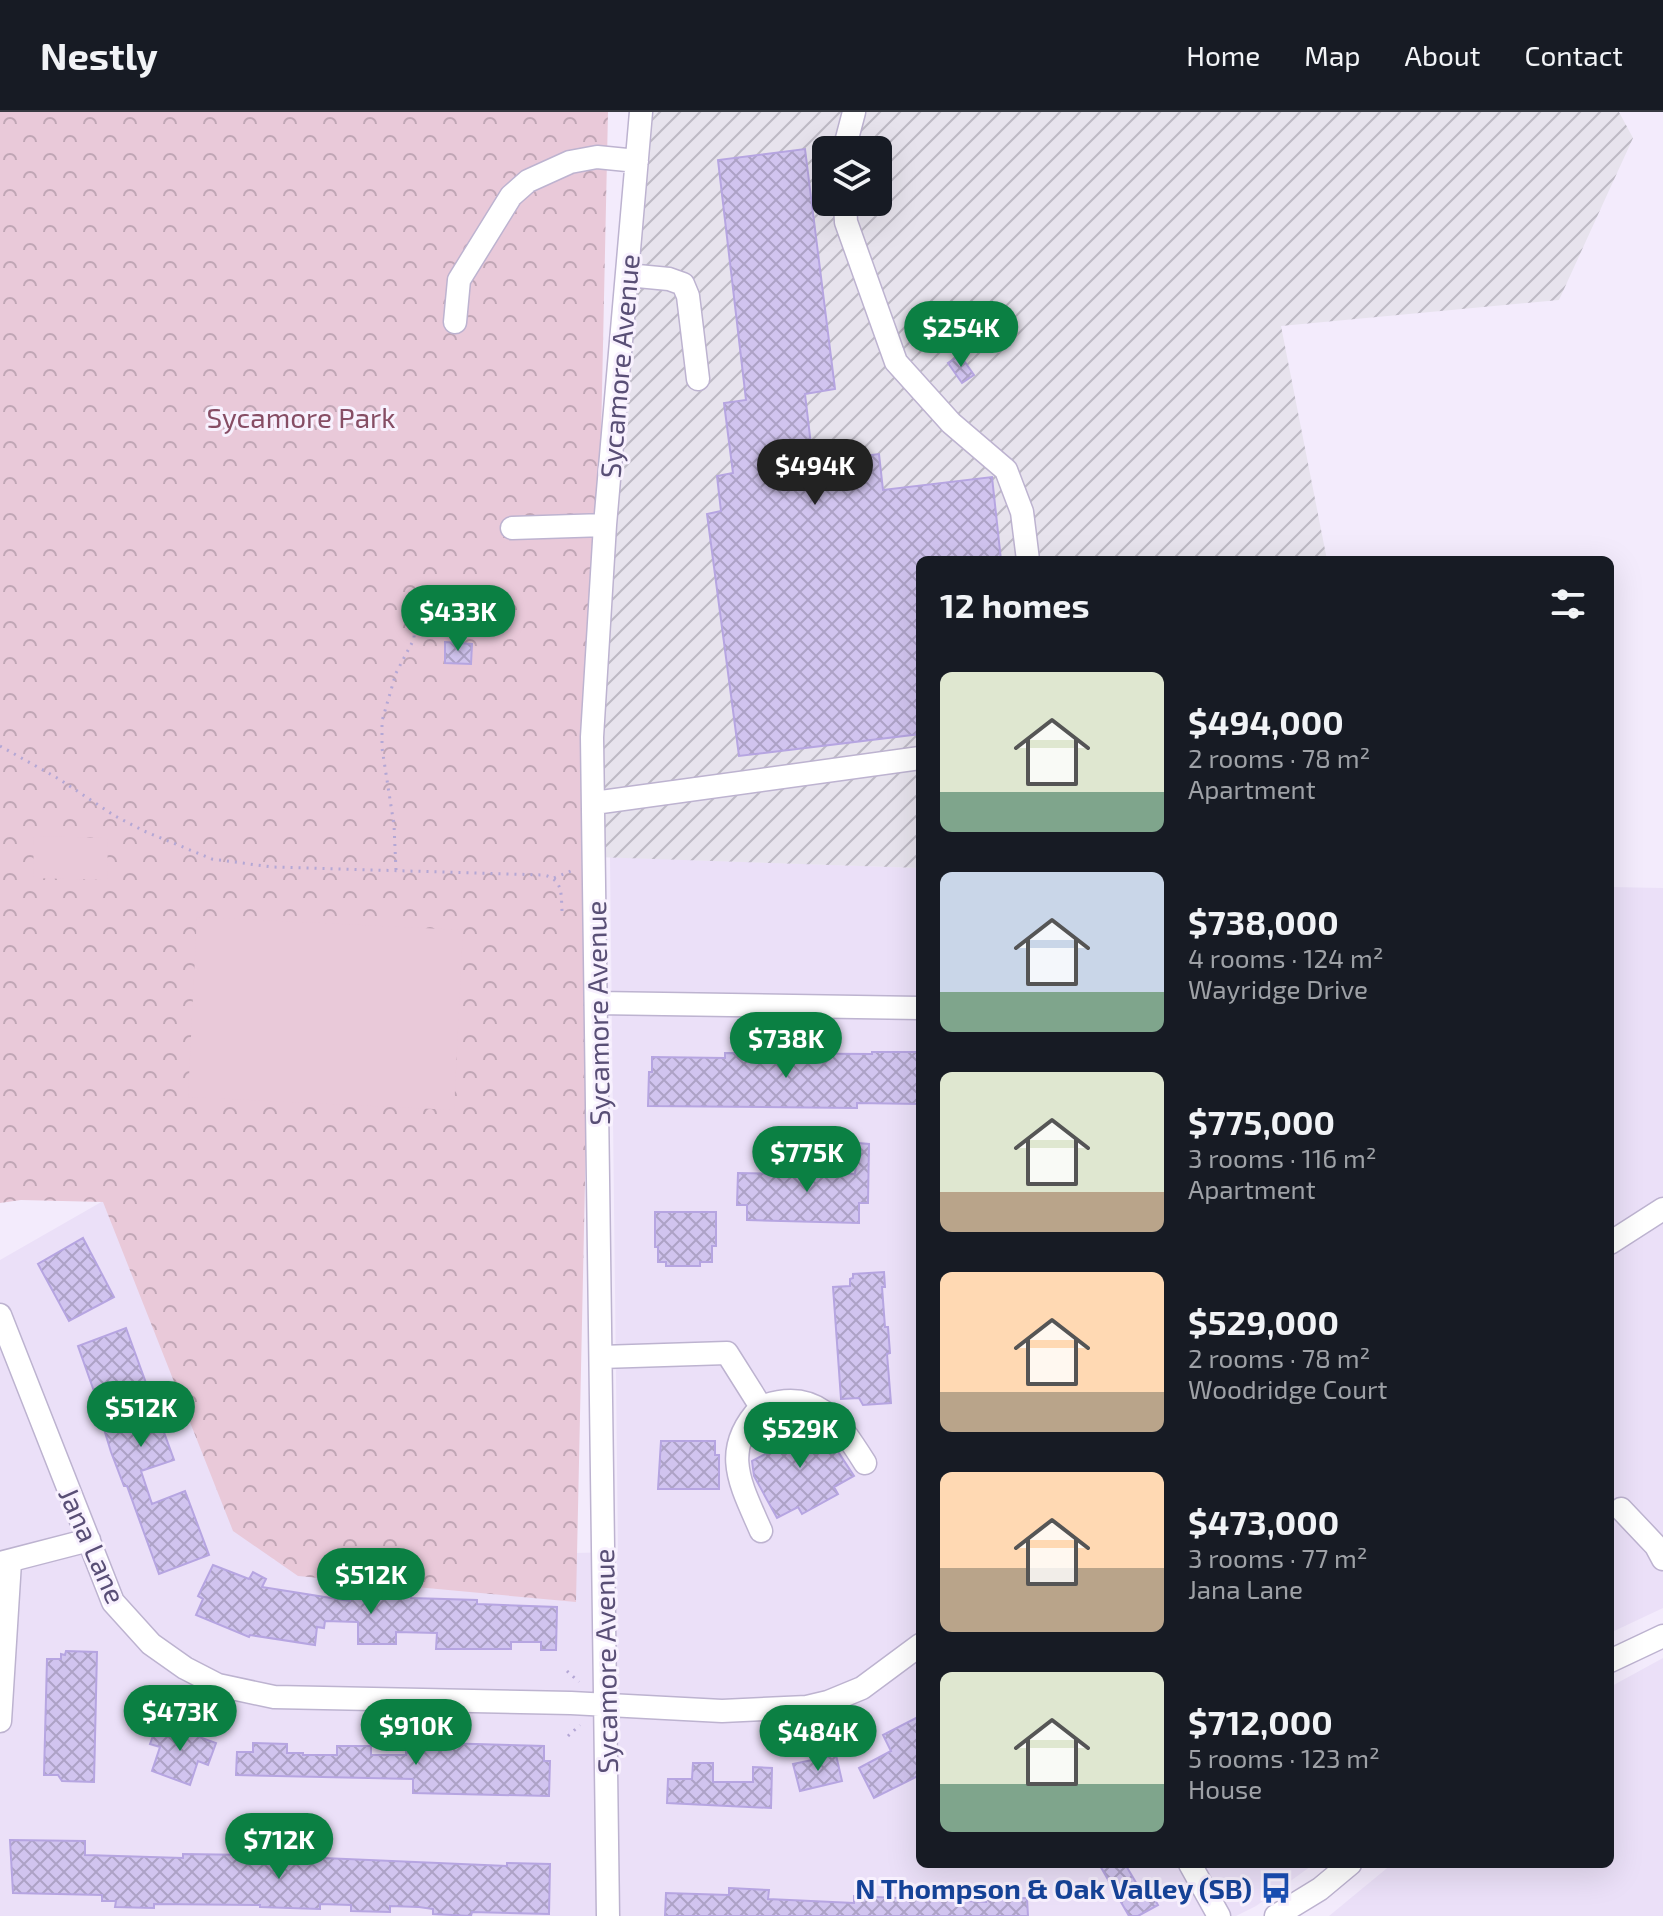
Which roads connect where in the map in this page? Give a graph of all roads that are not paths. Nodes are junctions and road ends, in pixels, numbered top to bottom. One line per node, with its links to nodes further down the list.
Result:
1 (641, 112): 4 (street, Sycamore Avenue)
2 (854, 112): 3 (street)
3 (848, 136)
4 (637, 161): 6 (street, Sycamore Avenue); 7 (street)
5 (846, 216): 11 (street)
6 (627, 275): 8 (street); 9 (street, Sycamore Avenue)
7 (455, 322)
8 (698, 379)
9 (605, 525): 10 (street); 13 (street, Sycamore Avenue)
10 (512, 528)
11 (1028, 556)
12 (916, 759): 13 (street)
13 (594, 803): 14 (street, Sycamore Avenue)
14 (597, 1003): 15 (street); 19 (street, Sycamore Avenue)
15 (916, 1008)
16 (1663, 1209): 17 (street)
17 (1614, 1240)
18 (0, 1315): 24 (street, Jana Lane)
19 (601, 1357): 20 (street); 30 (street, Sycamore Avenue)
20 (761, 1407): 21 (street); 23 (street)
21 (865, 1463)
22 (1621, 1509): 25 (street)
23 (761, 1531)
24 (89, 1540): 26 (street); 30 (street, Jana Lane)
25 (1663, 1559)
26 (5, 1562): 31 (street)
27 (1663, 1636): 29 (street)
28 (916, 1648): 30 (street, Jana Lane)
29 (1614, 1659)
30 (605, 1705): 34 (street, Sycamore Avenue)
31 (0, 1721)
32 (1192, 1868): 35 (street)
33 (1345, 1868): 36 (street)
34 (608, 1916)
35 (1219, 1916)
36 (1276, 1916)

